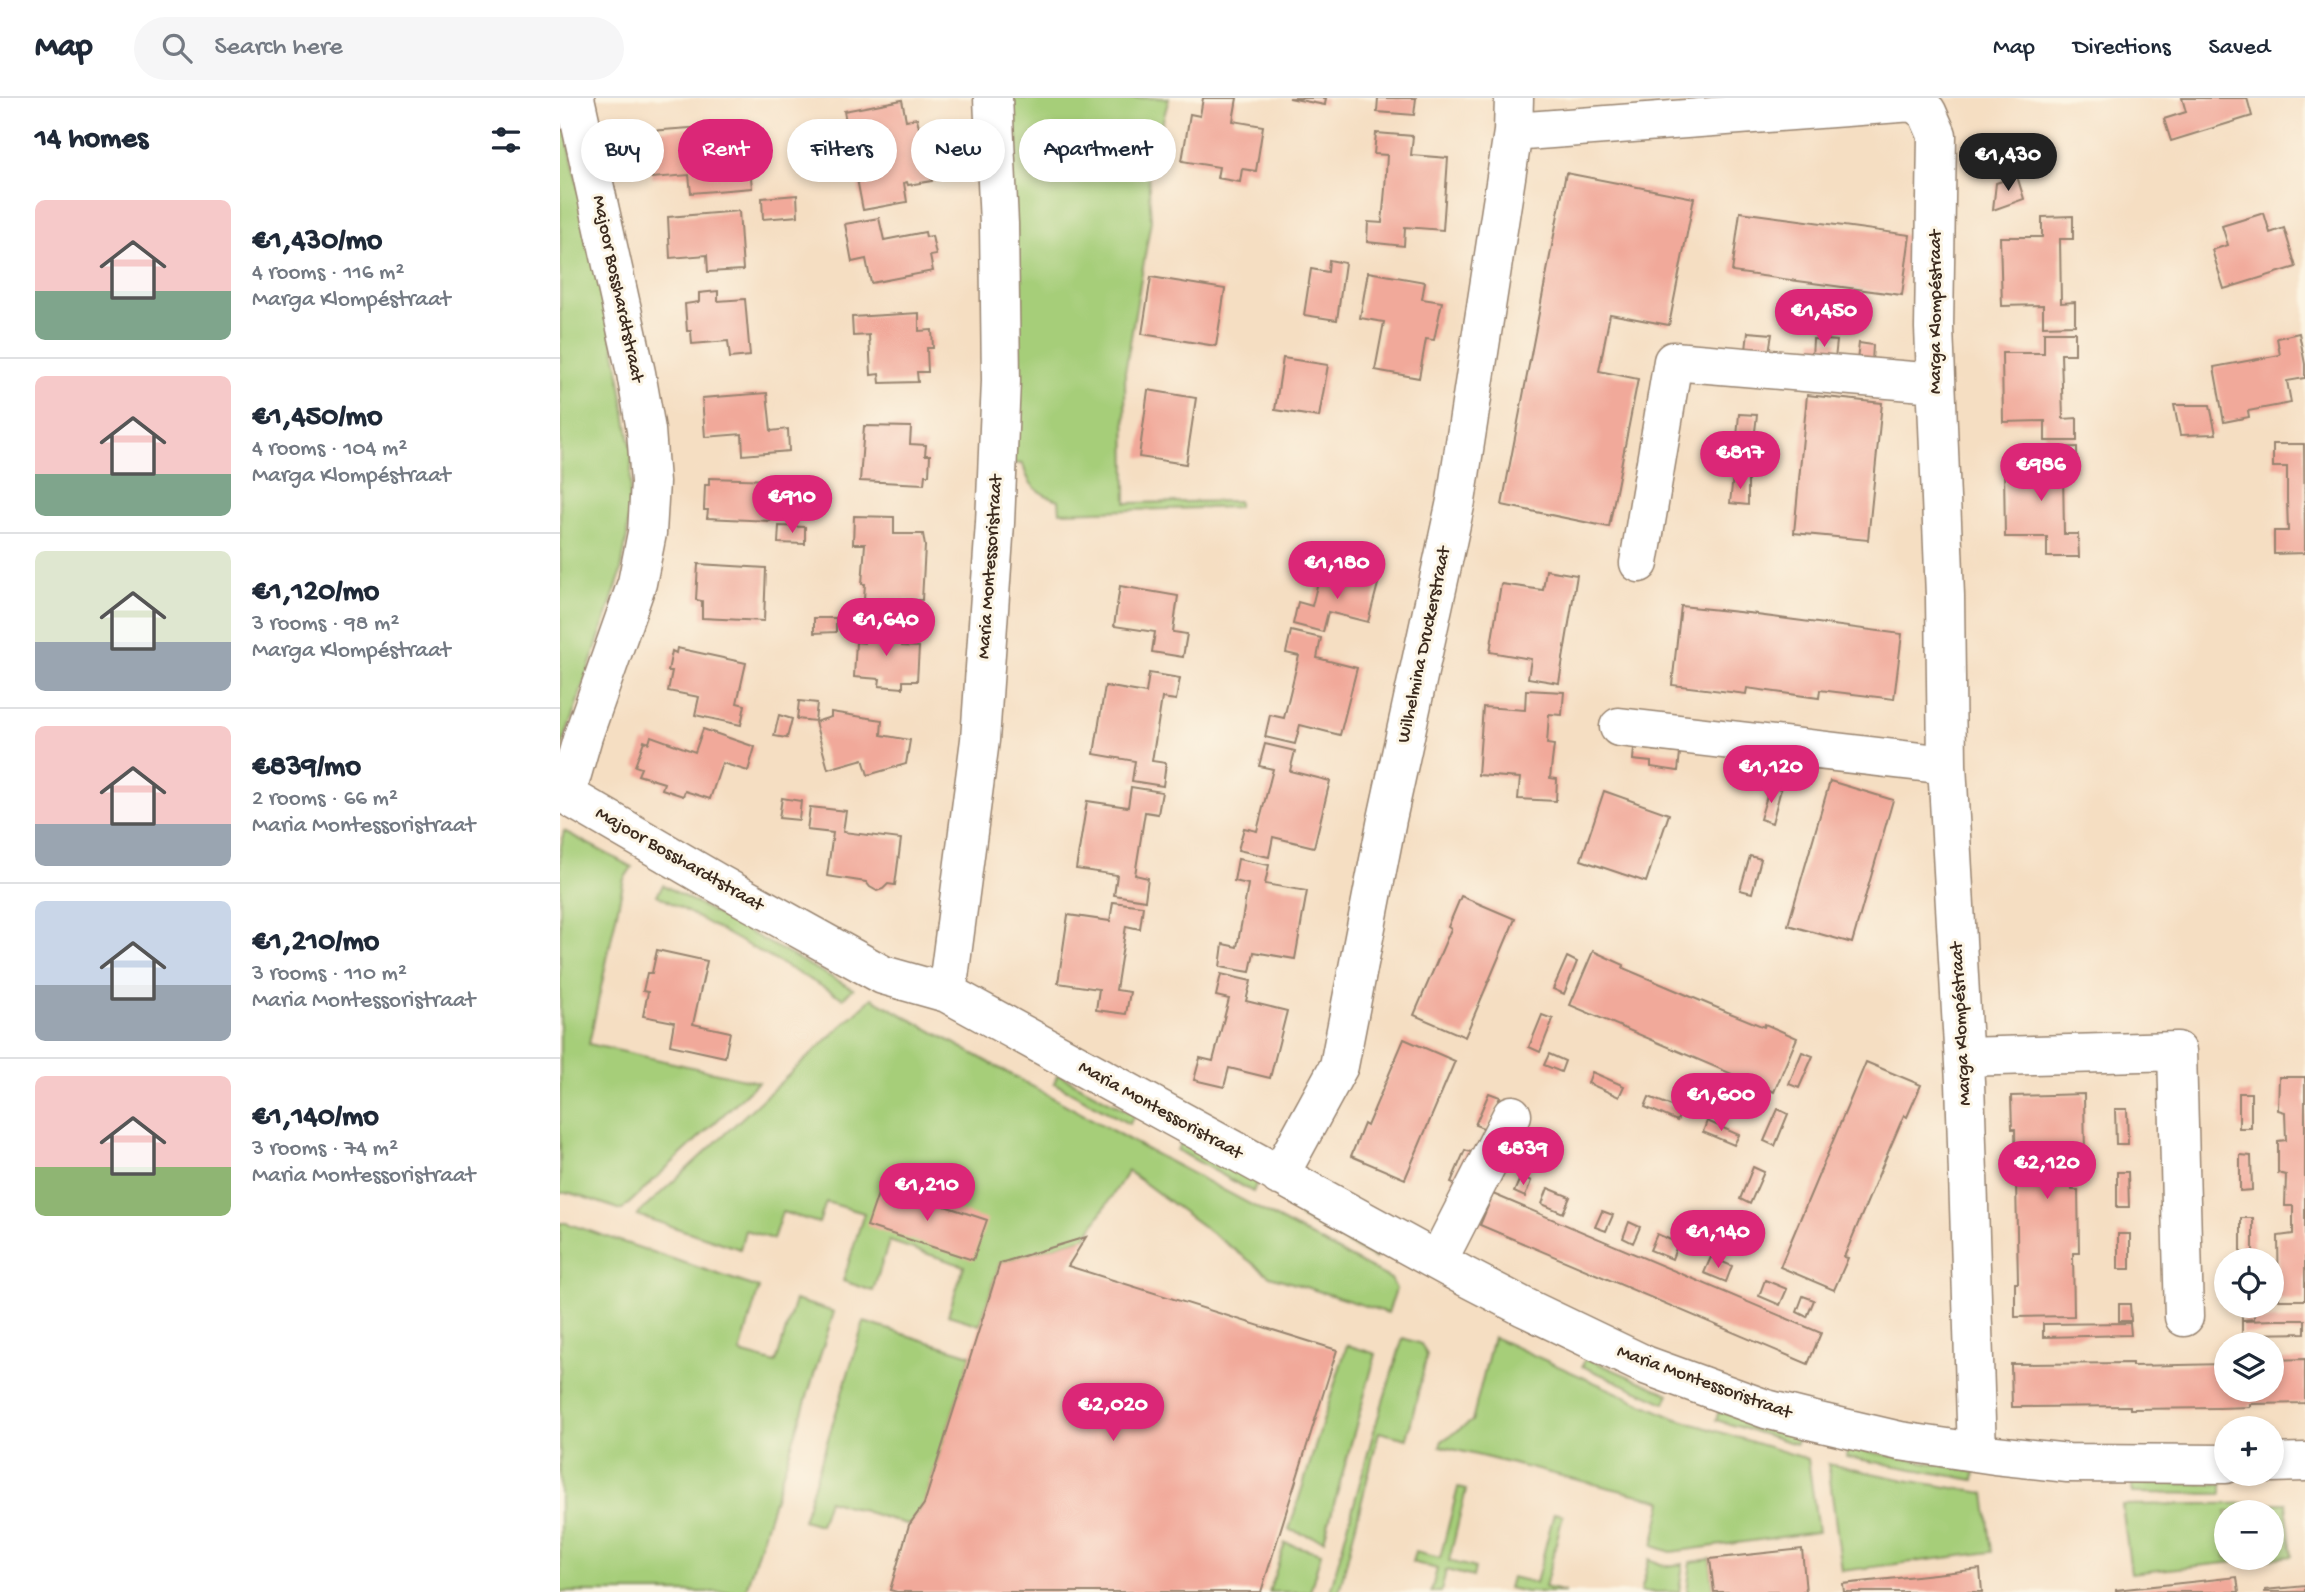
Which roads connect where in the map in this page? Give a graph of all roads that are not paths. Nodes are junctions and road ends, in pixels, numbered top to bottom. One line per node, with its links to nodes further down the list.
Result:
1 (575, 98): 8 (street, Majoor Bosshardtstraat)
2 (993, 98): 8 (street, Maria Montessoristraat)
3 (1514, 115): 4 (street, Marga Klompéstraat); 11 (street, Wilhelmina Druckerstraat)
4 (1936, 383): 5 (street); 7 (street, Marga Klompéstraat)
5 (1639, 563)
6 (1619, 727): 7 (street)
7 (1947, 765): 9 (street, Marga Klompéstraat)
8 (947, 993): 11 (street, Maria Montessoristraat)
9 (1964, 1057): 13 (street); 14 (street, Marga Klompéstraat)
10 (1513, 1115): 12 (street)
11 (1279, 1176): 12 (street, Maria Montessoristraat)
12 (1438, 1260): 14 (street, Maria Montessoristraat)
13 (2184, 1317)
14 (1977, 1452): 17 (street, Maria Montessoristraat)
15 (2305, 1462): 16 (street)
16 (2284, 1463)
17 (2214, 1464)

